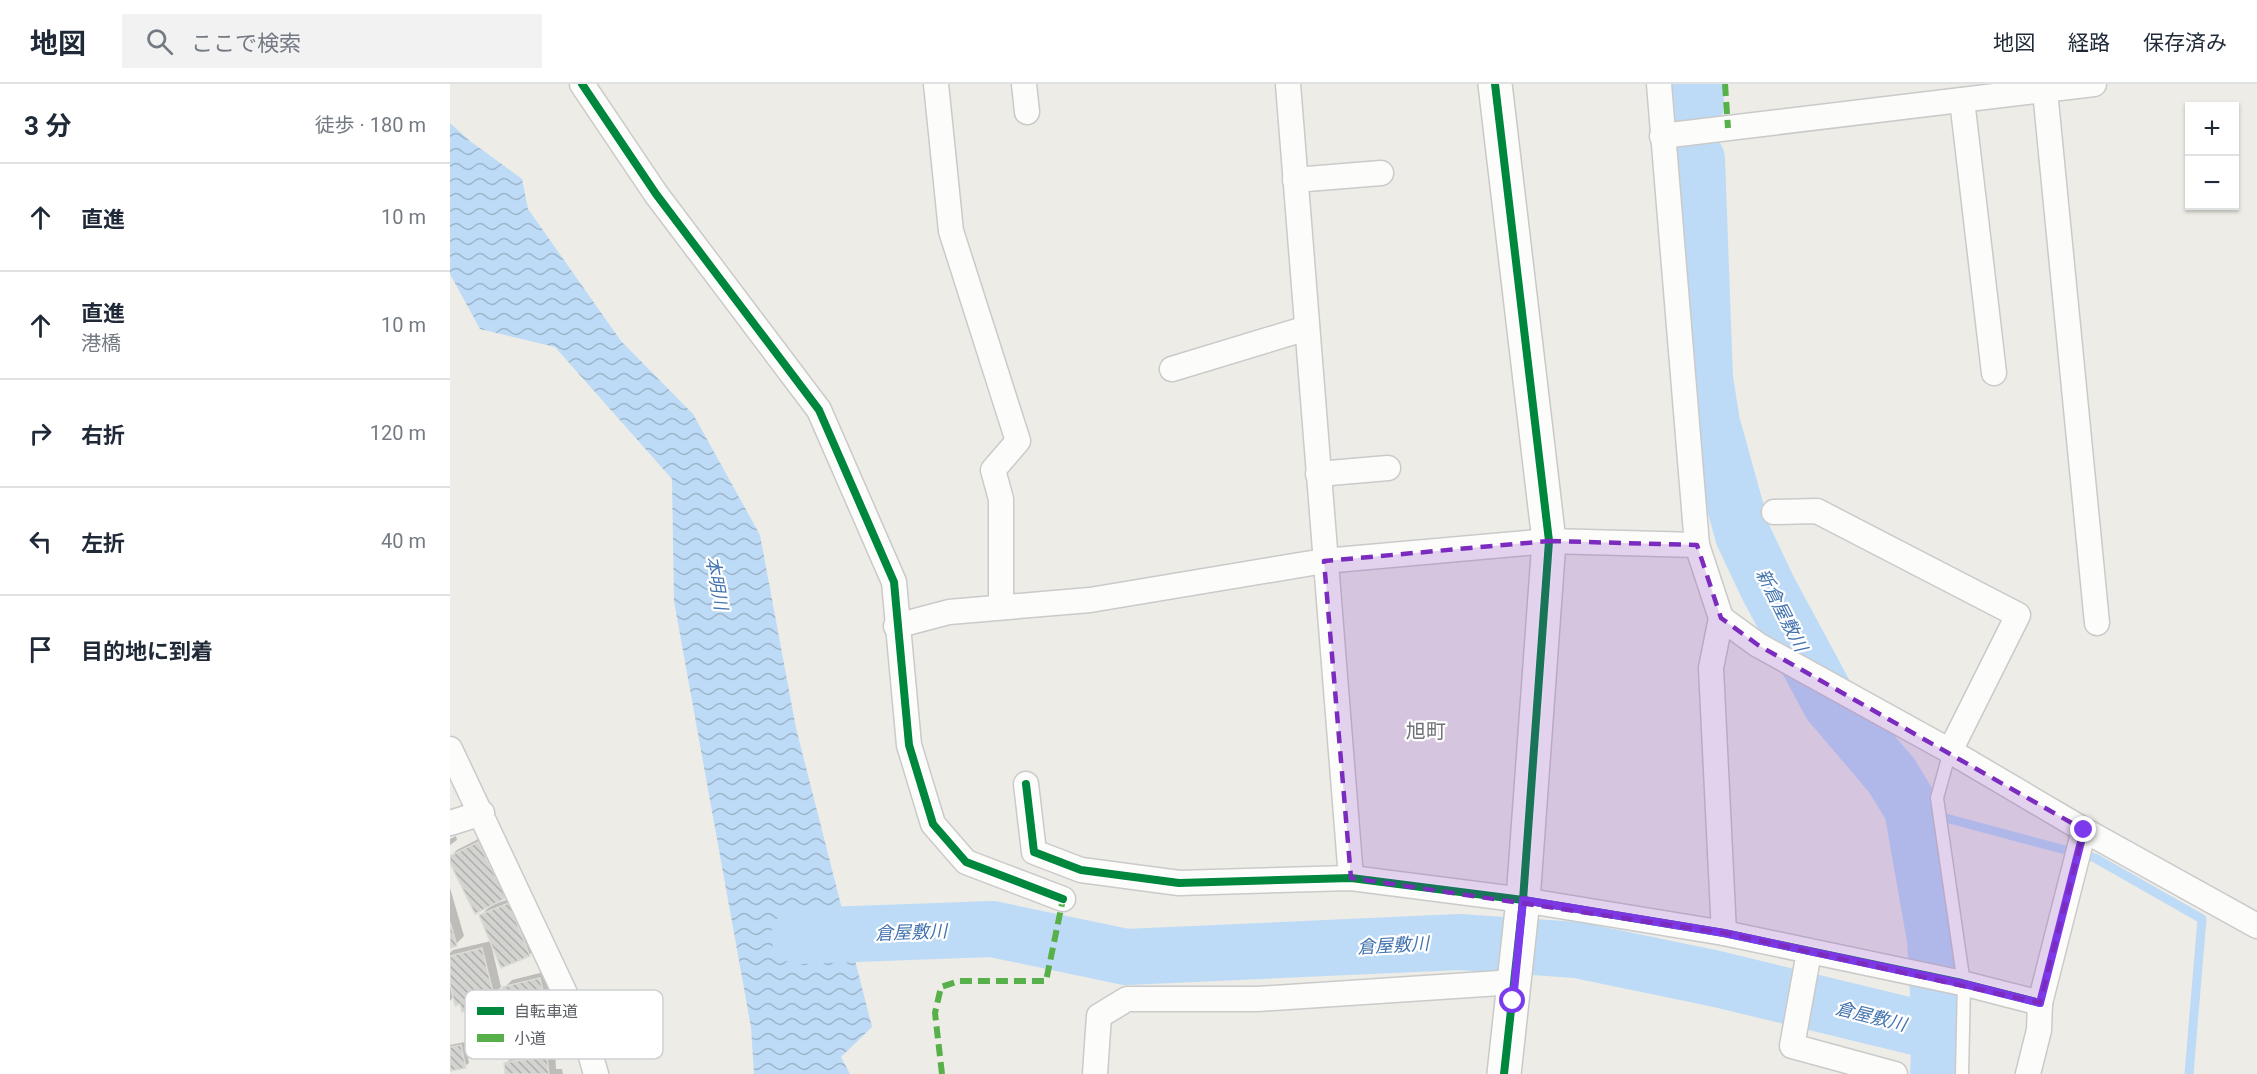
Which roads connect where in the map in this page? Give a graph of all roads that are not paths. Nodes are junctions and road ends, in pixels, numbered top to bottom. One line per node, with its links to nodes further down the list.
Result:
1 (582, 84): 26 (street)
2 (936, 84): 23 (street)
3 (1024, 84): 10 (street)
4 (1288, 84): 13 (street)
5 (1495, 84): 20 (street)
6 (1659, 84): 11 (street)
7 (2094, 84): 8 (street)
8 (2045, 91): 9 (street); 25 (street)
9 (1970, 94): 11 (street); 16 (street)
10 (1027, 112)
11 (1662, 136): 21 (street)
12 (1381, 172): 13 (street)
13 (1295, 180): 14 (street)
14 (1307, 328): 15 (street); 18 (street)
15 (1173, 369)
16 (1994, 373)
17 (1388, 468): 18 (street)
18 (1318, 474): 22 (street)
19 (1774, 512): 28 (street)
20 (1549, 541): 21 (street); 22 (street); 35 (street)
21 (1698, 545): 24 (street)
22 (1324, 561): 23 (street); 33 (street)
23 (1001, 607): 26 (street)
24 (1721, 618): 28 (street); 37 (street)
25 (2097, 623)
26 (896, 626): 34 (street)
27 (450, 748): 30 (street)
28 (1950, 751): 32 (street); 40 (lane)
29 (1026, 784): 33 (street)
30 (482, 813): 31 (street); 41 (street)
31 (450, 823)
32 (2084, 830): 36 (street); 42 (street)
33 (1351, 878): 35 (street)
34 (1063, 899)
35 (1522, 909): 37 (street); 39 (street)
36 (2257, 926)
37 (1724, 933): 38 (street)
38 (1807, 963): 40 (street); 47 (street)
39 (1516, 973): 45 (street); 46 (street)
40 (1963, 984): 42 (street); 48 (lane)
41 (564, 990)
42 (2040, 1003): 49 (street)
43 (592, 1059): 44 (street)
44 (596, 1074)
45 (1095, 1074)
46 (1504, 1074)
47 (1895, 1074)
48 (1962, 1074)
49 (2028, 1074)

